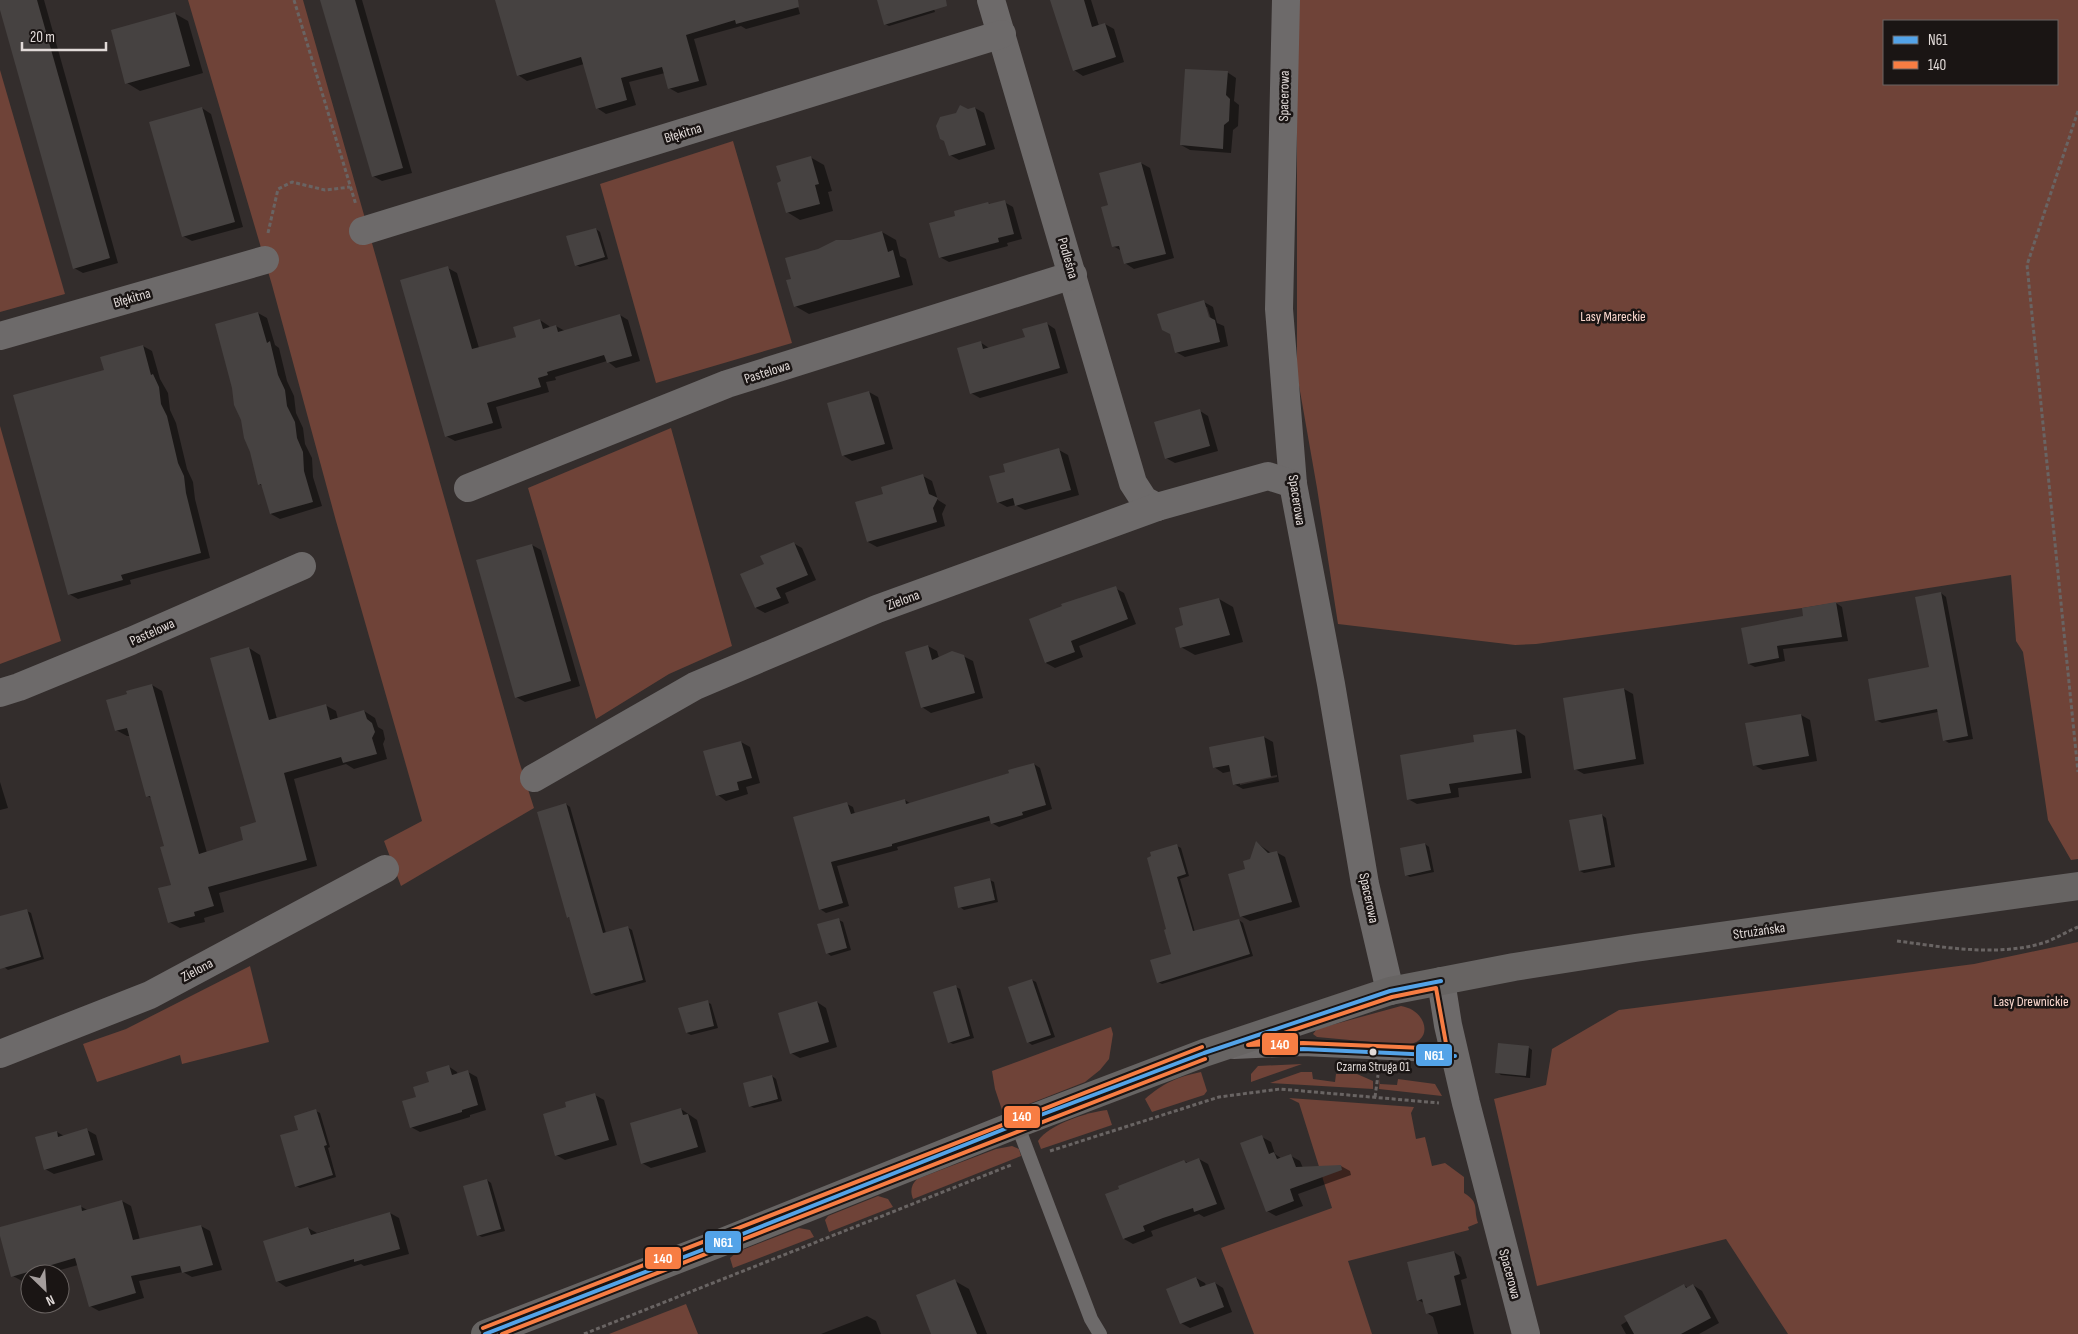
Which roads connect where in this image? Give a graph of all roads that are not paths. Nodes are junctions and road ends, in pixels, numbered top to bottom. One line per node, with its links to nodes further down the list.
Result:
1 (991, 0): 3 (street, Podleśna)
2 (1286, 0): 8 (street, Spacerowa)
3 (1002, 34): 4 (street, Błękitna); 6 (street, Podleśna)
4 (363, 231)
5 (266, 250): 7 (street, Błękitna)
6 (1073, 275): 9 (street, Pastelowa); 10 (street, Podleśna)
7 (0, 336)
8 (1293, 484): 10 (street, Zielona); 17 (street, Spacerowa)
9 (468, 488)
10 (1157, 507): 13 (street, Zielona)
11 (302, 566): 12 (street, Pastelowa)
12 (0, 693)
13 (534, 778)
14 (385, 869): 19 (street, Zielona)
15 (2078, 886): 16 (main road, Strużańska)
16 (1441, 981): 17 (main road, Strużańska); 20 (street, Spacerowa)
17 (1390, 991): 18 (main road, Strużańska)
18 (1204, 1053): 20 (lane); 21 (main road, Strużańska)
19 (0, 1054)
20 (1455, 1056): 24 (street, Spacerowa)
21 (1017, 1124): 22 (main road, Strużańska); 23 (lane)
22 (486, 1334)
23 (1100, 1334)
24 (1526, 1334)

